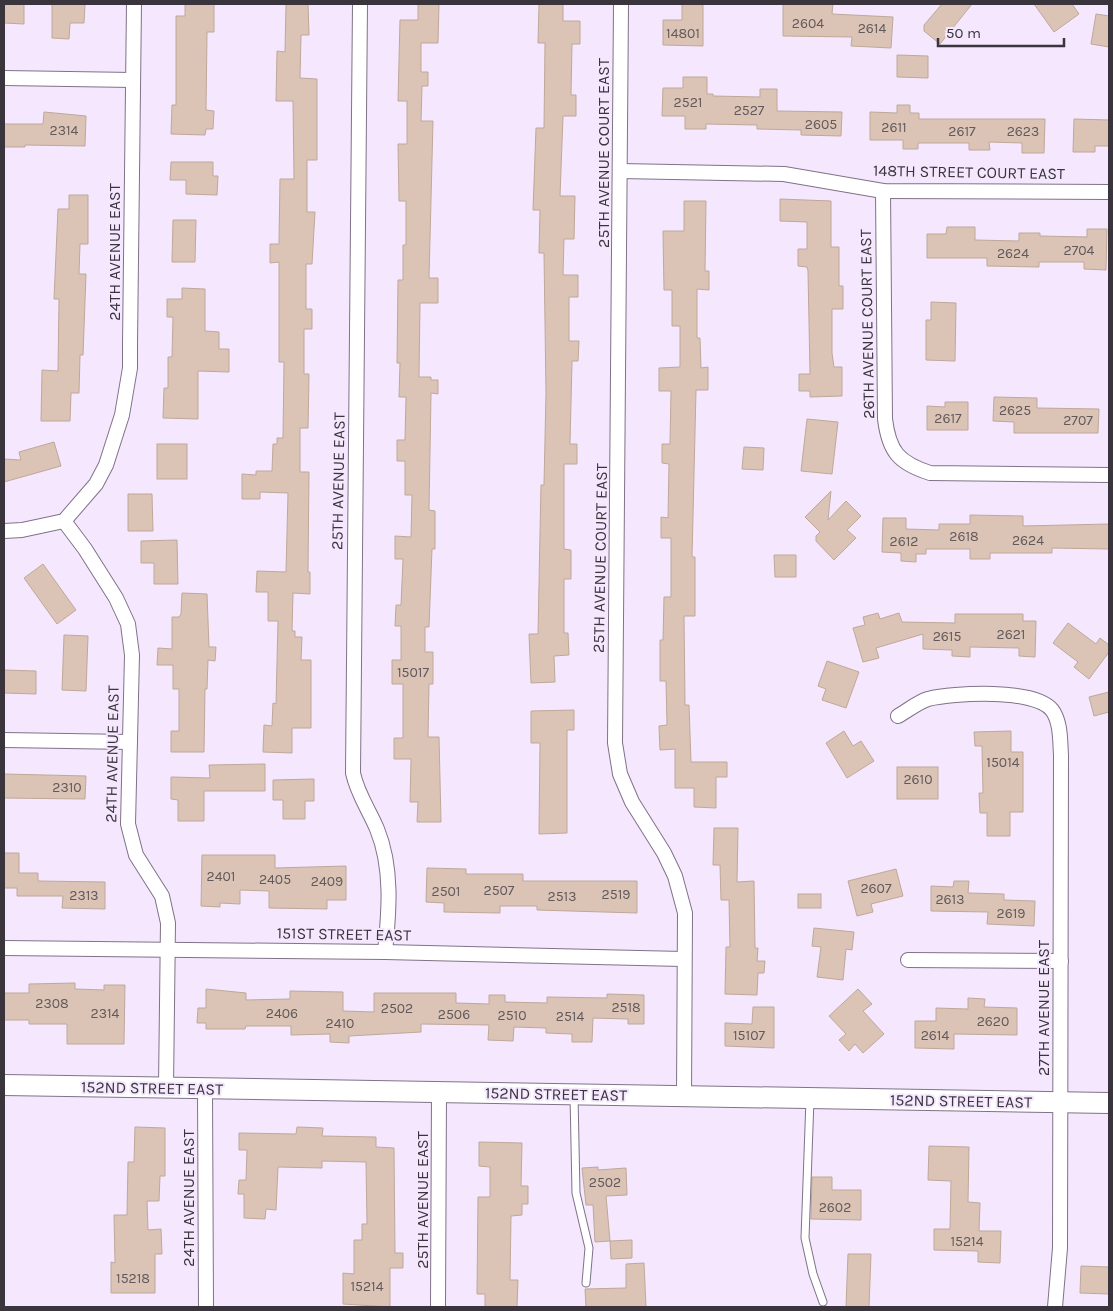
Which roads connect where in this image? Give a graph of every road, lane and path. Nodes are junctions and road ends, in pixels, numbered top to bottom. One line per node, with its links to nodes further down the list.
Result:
1 (134, 4): 5 (street, 24TH AVENUE EAST)
2 (360, 4): 17 (street, 25TH AVENUE EAST)
3 (621, 4): 6 (street, 25TH AVENUE COURT EAST)
4 (4, 78): 5 (street)
5 (133, 80): 10 (street, 24TH AVENUE EAST)
6 (620, 171): 7 (street, 148TH STREET COURT EAST); 18 (street, 25TH AVENUE COURT EAST)
7 (883, 191): 8 (street, 148TH STREET COURT EAST); 9 (street, 26TH AVENUE COURT EAST)
8 (1109, 192)
9 (1109, 475)
10 (64, 521): 11 (street); 14 (street, 24TH AVENUE EAST)
11 (4, 531)
12 (898, 716): 20 (street, 27TH AVENUE EAST)
13 (4, 740): 14 (street)
14 (130, 742): 16 (street, 24TH AVENUE EAST)
15 (4, 948): 16 (street, 151ST STREET EAST)
16 (168, 950): 17 (street, 151ST STREET EAST); 22 (street, 24TH AVENUE EAST)
17 (385, 952): 18 (street, 151ST STREET EAST)
18 (683, 959): 26 (street, 25TH AVENUE COURT EAST)
19 (908, 960): 20 (street)
20 (1061, 961): 28 (street, 27TH AVENUE EAST)
21 (4, 1086): 22 (main road, 152ND STREET EAST)
22 (166, 1087): 23 (main road, 152ND STREET EAST)
23 (205, 1089): 24 (main road, 152ND STREET EAST); 32 (street, 24TH AVENUE EAST)
24 (439, 1093): 25 (main road, 152ND STREET EAST); 33 (street, 25TH AVENUE EAST)
25 (574, 1095): 26 (main road, 152ND STREET EAST); 30 (lane)
26 (684, 1096): 27 (main road, 152ND STREET EAST)
27 (810, 1098): 28 (main road, 152ND STREET EAST); 31 (lane)
28 (1060, 1102): 29 (main road, 152ND STREET EAST); 34 (street, 27TH AVENUE EAST)
29 (1109, 1103)
30 (586, 1283)
31 (823, 1302)
32 (206, 1307)
33 (438, 1307)
34 (1055, 1307)

